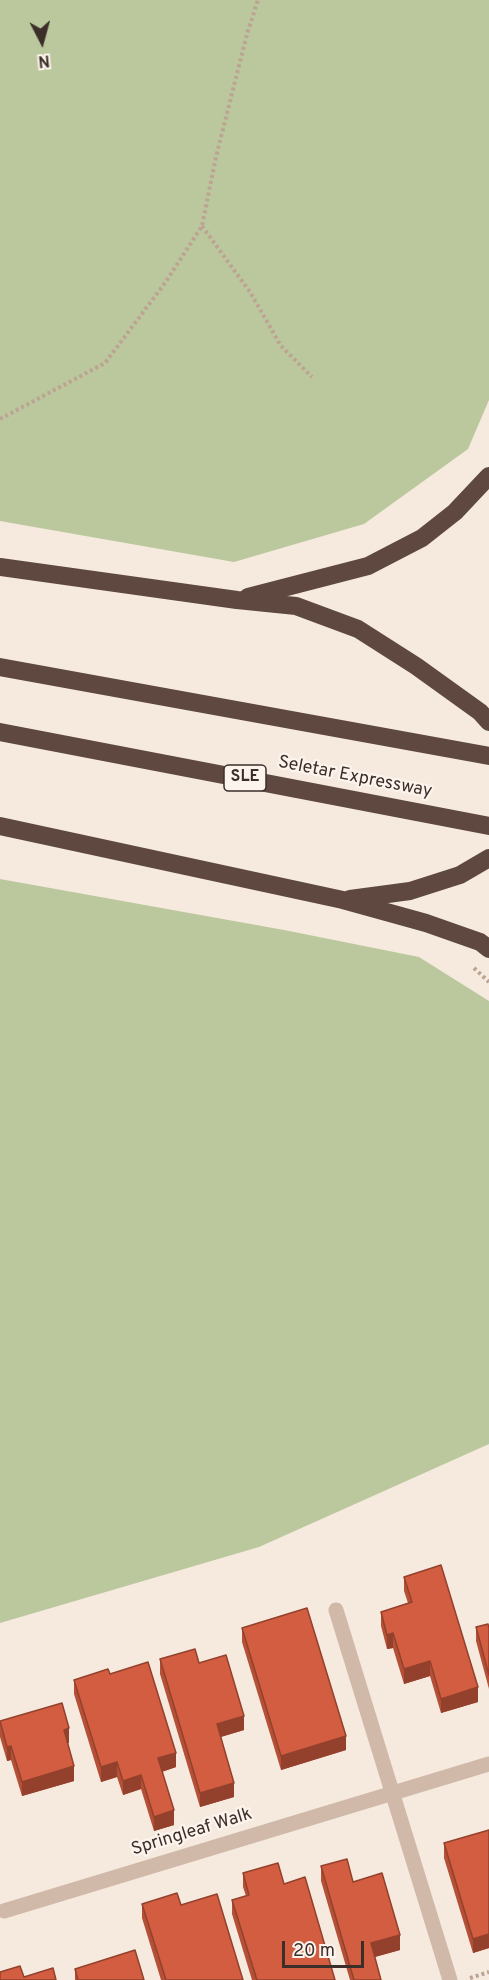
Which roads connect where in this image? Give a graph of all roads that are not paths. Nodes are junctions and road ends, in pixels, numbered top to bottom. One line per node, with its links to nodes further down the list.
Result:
1 (489, 476): 3 (highway)
2 (0, 567): 3 (highway)
3 (237, 600): 5 (highway)
4 (0, 667): 7 (highway)
5 (489, 722)
6 (0, 732): 9 (highway, Seletar Expressway / SLE)
7 (489, 756)
8 (0, 826): 11 (highway)
9 (489, 826)
10 (489, 858): 11 (highway)
11 (343, 900): 12 (highway)
12 (489, 949)
13 (336, 1610): 15 (street)
14 (489, 1764): 15 (street, Springleaf Walk)
15 (392, 1793): 16 (street, Springleaf Walk); 17 (street)
16 (4, 1911)
17 (450, 1980)

